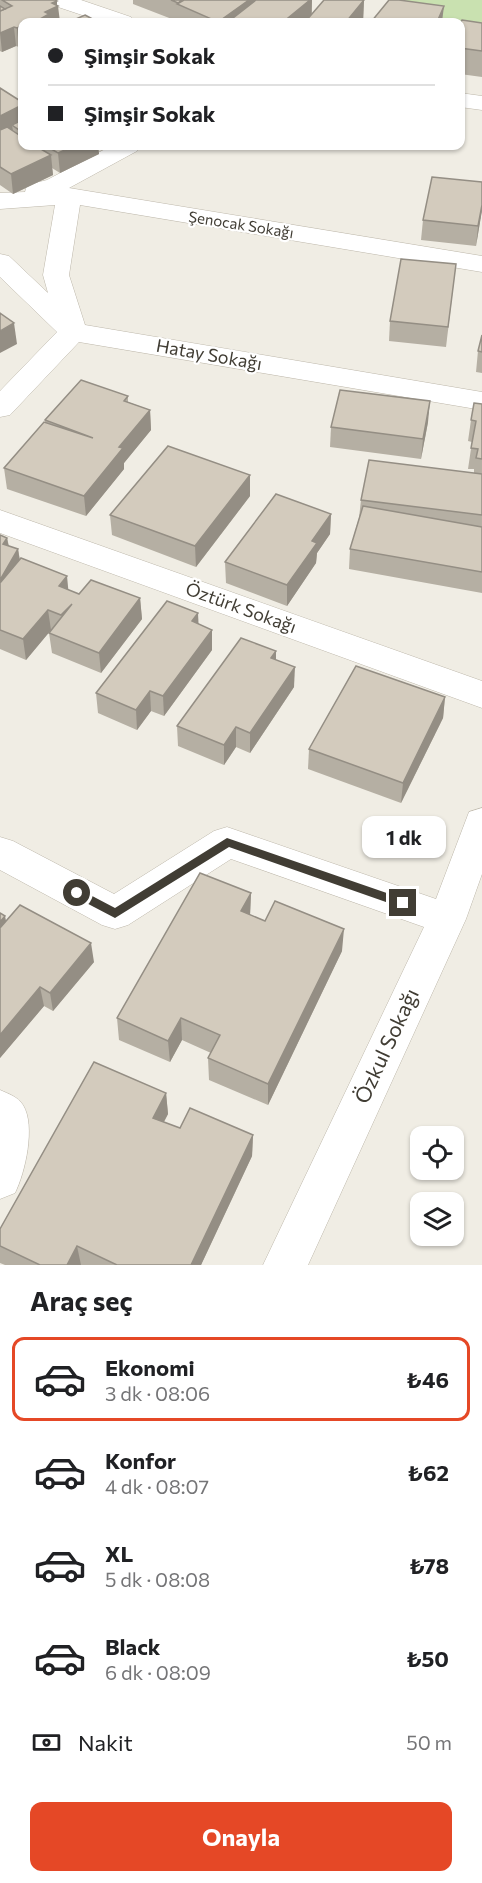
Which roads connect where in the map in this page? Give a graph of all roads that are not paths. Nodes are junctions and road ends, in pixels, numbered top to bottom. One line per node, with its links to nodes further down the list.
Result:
1 (61, 0): 2 (street)
2 (112, 18)
3 (465, 101): 4 (street)
4 (482, 103)
5 (121, 150): 7 (street)
6 (69, 196): 7 (street, Şenocak Sokağı); 9 (street, Şenocak Sokağı); 10 (street)
7 (0, 200)
8 (0, 262): 10 (street)
9 (482, 264)
10 (73, 332): 11 (street, Hatay Sokağı); 12 (street)
11 (482, 401)
12 (0, 408)
13 (0, 521): 14 (street, Öztürk Sokağı)
14 (482, 695)
15 (482, 823): 17 (street, Özkul Sokağı)
16 (0, 852): 17 (street)
17 (447, 919): 20 (street, Özkul Sokağı)
18 (0, 1110): 19 (street)
19 (0, 1178)
20 (285, 1265)

